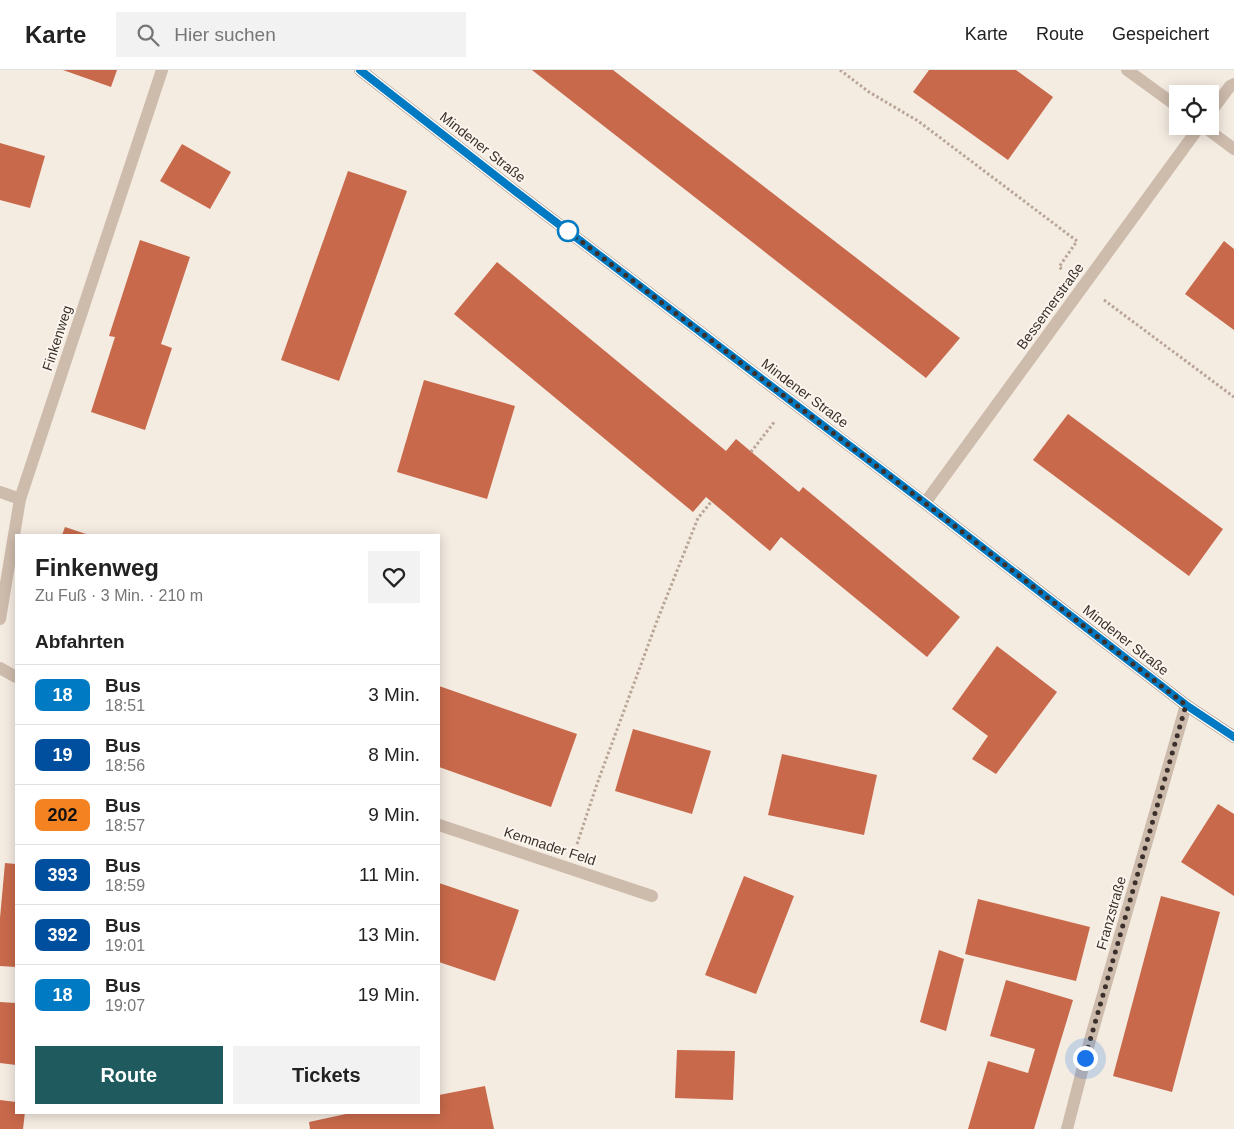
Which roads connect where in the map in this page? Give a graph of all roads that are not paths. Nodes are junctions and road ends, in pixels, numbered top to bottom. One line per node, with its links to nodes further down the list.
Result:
1 (162, 70): 11 (street, Finkenweg)
2 (360, 70): 12 (main road, Mindener Straße)
3 (1127, 70): 5 (street)
4 (1234, 84): 6 (street)
5 (1169, 101)
6 (1219, 101)
7 (1195, 135): 12 (street, Bessemerstraße)
8 (1214, 135): 9 (street, Bessemerstraße)
9 (1234, 150)
10 (0, 492): 11 (street)
11 (20, 499): 13 (street, Finkenweg)
12 (925, 503): 16 (main road, Mindener Straße)
13 (0, 619)
14 (0, 668): 15 (street)
15 (15, 676)
16 (1186, 705): 17 (main road, Mindener Straße); 20 (street, Franzstraße)
17 (1234, 737)
18 (440, 825): 19 (street, Kemnader Feld)
19 (652, 896)
20 (1067, 1129)

